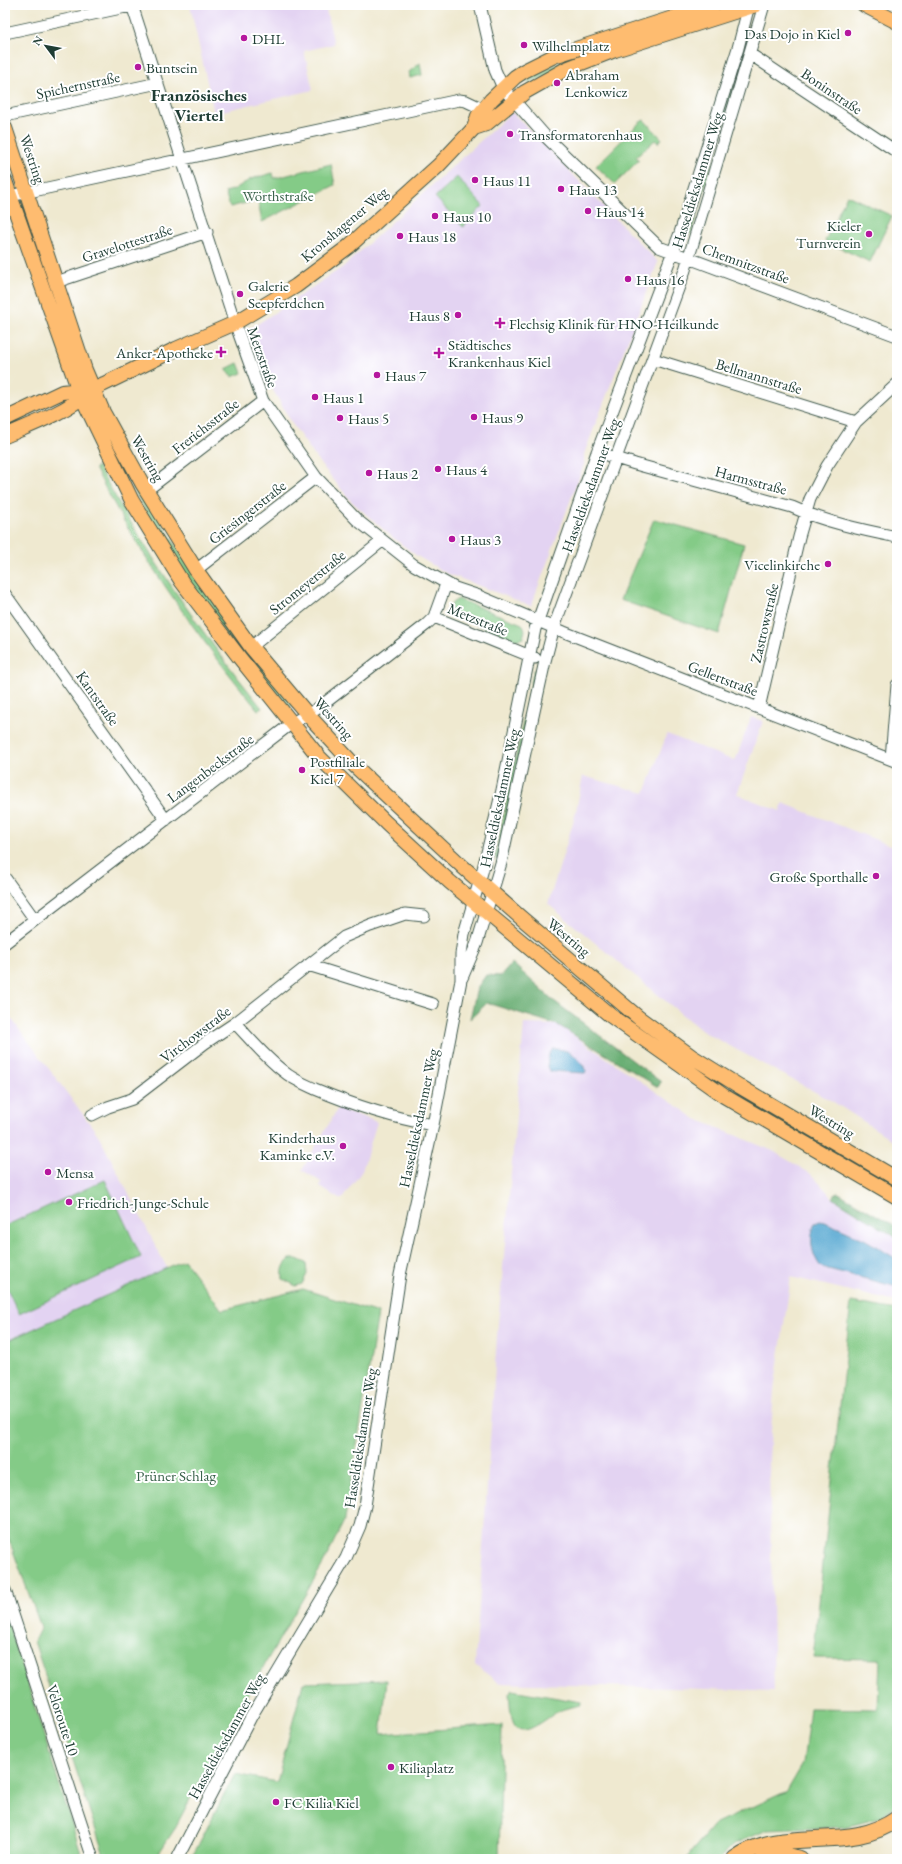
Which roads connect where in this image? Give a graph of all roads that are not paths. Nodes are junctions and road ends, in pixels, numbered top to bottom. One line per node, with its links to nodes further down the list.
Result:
1 (133, 5): 8 (street); 10 (street, Metzstraße)
2 (480, 5): 11 (street)
3 (713, 5): 11 (main road, Kronshagener Weg)
4 (764, 5): 9 (street, Hasseldieksdammer Weg)
5 (864, 5): 7 (main road)
6 (751, 6): 12 (main road, Kronshagener Weg); 23 (street, Hasseldieksdammer Weg)
7 (897, 22)
8 (5, 33)
9 (750, 54): 17 (street, Boninstraße); 24 (street, Hasseldieksdammer Weg)
10 (158, 83): 14 (street, Spichernstraße); 18 (street, Metzstraße)
11 (504, 88): 12 (street, Chemnitzstraße); 13 (main road, Kronshagener Weg)
12 (513, 101): 16 (main road, Kronshagener Weg); 23 (street, Chemnitzstraße)
13 (483, 110): 16 (main road, Kronshagener Weg); 18 (street)
14 (5, 116)
15 (5, 128): 20 (main road, Westring)
16 (474, 128): 26 (main road, Kronshagener Weg)
17 (897, 152)
18 (182, 160): 20 (street); 22 (street, Metzstraße)
19 (5, 181): 21 (main road, Westring)
20 (27, 192): 21 (street); 25 (main road, Westring)
21 (8, 197): 30 (main road, Westring)
22 (207, 232): 25 (street, Gravelottestraße); 26 (street, Metzstraße)
23 (672, 252): 24 (street, Chemnitzstraße); 35 (street, Hasseldieksdammer Weg)
24 (689, 258): 27 (street, Chemnitzstraße); 28 (street, Hasseldieksdammer Weg)
25 (56, 282): 30 (main road, Westring)
26 (235, 323): 30 (main road, Kronshagener Weg); 31 (street, Metzstraße)
27 (897, 336)
28 (653, 358): 33 (street, Bellmannstraße); 36 (street, Hasseldieksdammer Weg)
29 (897, 384): 33 (street, Zastrowstraße)
30 (84, 393): 32 (main road, Kronshagener Weg); 34 (main road, Kronshagener Weg); 38 (main road, Westring); 54 (main road, Westring)
31 (263, 401): 37 (street, Metzstraße); 38 (street, Frerichsstraße)
32 (5, 419)
33 (856, 422): 39 (street, Zastrowstraße)
34 (5, 436)
35 (597, 452): 36 (street, Harmsstraße); 46 (street, Hasseldieksdammer Weg)
36 (616, 458): 39 (street, Harmsstraße); 47 (street, Hasseldieksdammer Weg)
37 (316, 477): 41 (street, Metzstraße); 42 (street, Griesingerstraße)
38 (147, 490): 42 (main road, Westring)
39 (806, 514): 40 (street, Harmsstraße); 52 (street, Zastrowstraße)
40 (897, 537)
41 (382, 541): 43 (street, Metzstraße); 48 (street, Stromeyerstraße)
42 (196, 570): 48 (main road, Westring)
43 (446, 584): 45 (street, Metzstraße); 46 (street, Metzstraße)
44 (5, 594): 56 (street, Kantstraße)
45 (434, 617): 49 (street, Metzstraße); 53 (street, Langenbeckstraße)
46 (538, 621): 47 (street, Gellertstraße); 49 (street, Hasseldieksdammer Weg)
47 (554, 627): 50 (street, Hasseldieksdammer Weg); 52 (street, Gellertstraße)
48 (251, 647): 53 (main road, Westring)
49 (530, 656): 50 (street, Metzstraße); 58 (street, Hasseldieksdammer Weg)
50 (545, 661): 59 (street, Hasseldieksdammer Weg)
51 (897, 685): 55 (street)
52 (759, 708): 55 (street, Gellertstraße)
53 (308, 715): 54 (street, Langenbeckstraße); 58 (main road, Westring)
54 (292, 723): 56 (street, Langenbeckstraße); 60 (main road, Westring)
55 (894, 761)
56 (166, 820): 63 (street, Langenbeckstraße)
57 (5, 878): 63 (street)
58 (479, 881): 59 (main road, Westring); 60 (street, Hasseldieksdammer Weg)
59 (493, 894): 61 (street, Hasseldieksdammer Weg); 71 (main road, Westring)
60 (473, 901): 61 (main road, Westring); 66 (street, Hasseldieksdammer Weg)
61 (486, 913): 66 (street, Hasseldieksdammer Weg); 72 (main road, Westring)
62 (424, 916): 65 (street, Virchowstraße)
63 (35, 920): 64 (street, Langenbeckstraße)
64 (5, 943)
65 (308, 966): 67 (street); 68 (street, Virchowstraße)
66 (461, 980): 70 (street, Hasseldieksdammer Weg)
67 (432, 1004)
68 (235, 1023): 69 (street, Virchowstraße); 70 (street)
69 (92, 1115)
70 (433, 1125): 76 (street, Hasseldieksdammer Weg)
71 (897, 1179)
72 (897, 1197)
73 (5, 1590): 75 (street, Veloroute 10)
74 (897, 1819): 77 (highway)
75 (93, 1859)
76 (177, 1859)
77 (735, 1859)
78 (764, 1859): 79 (highway)
79 (800, 1859)

